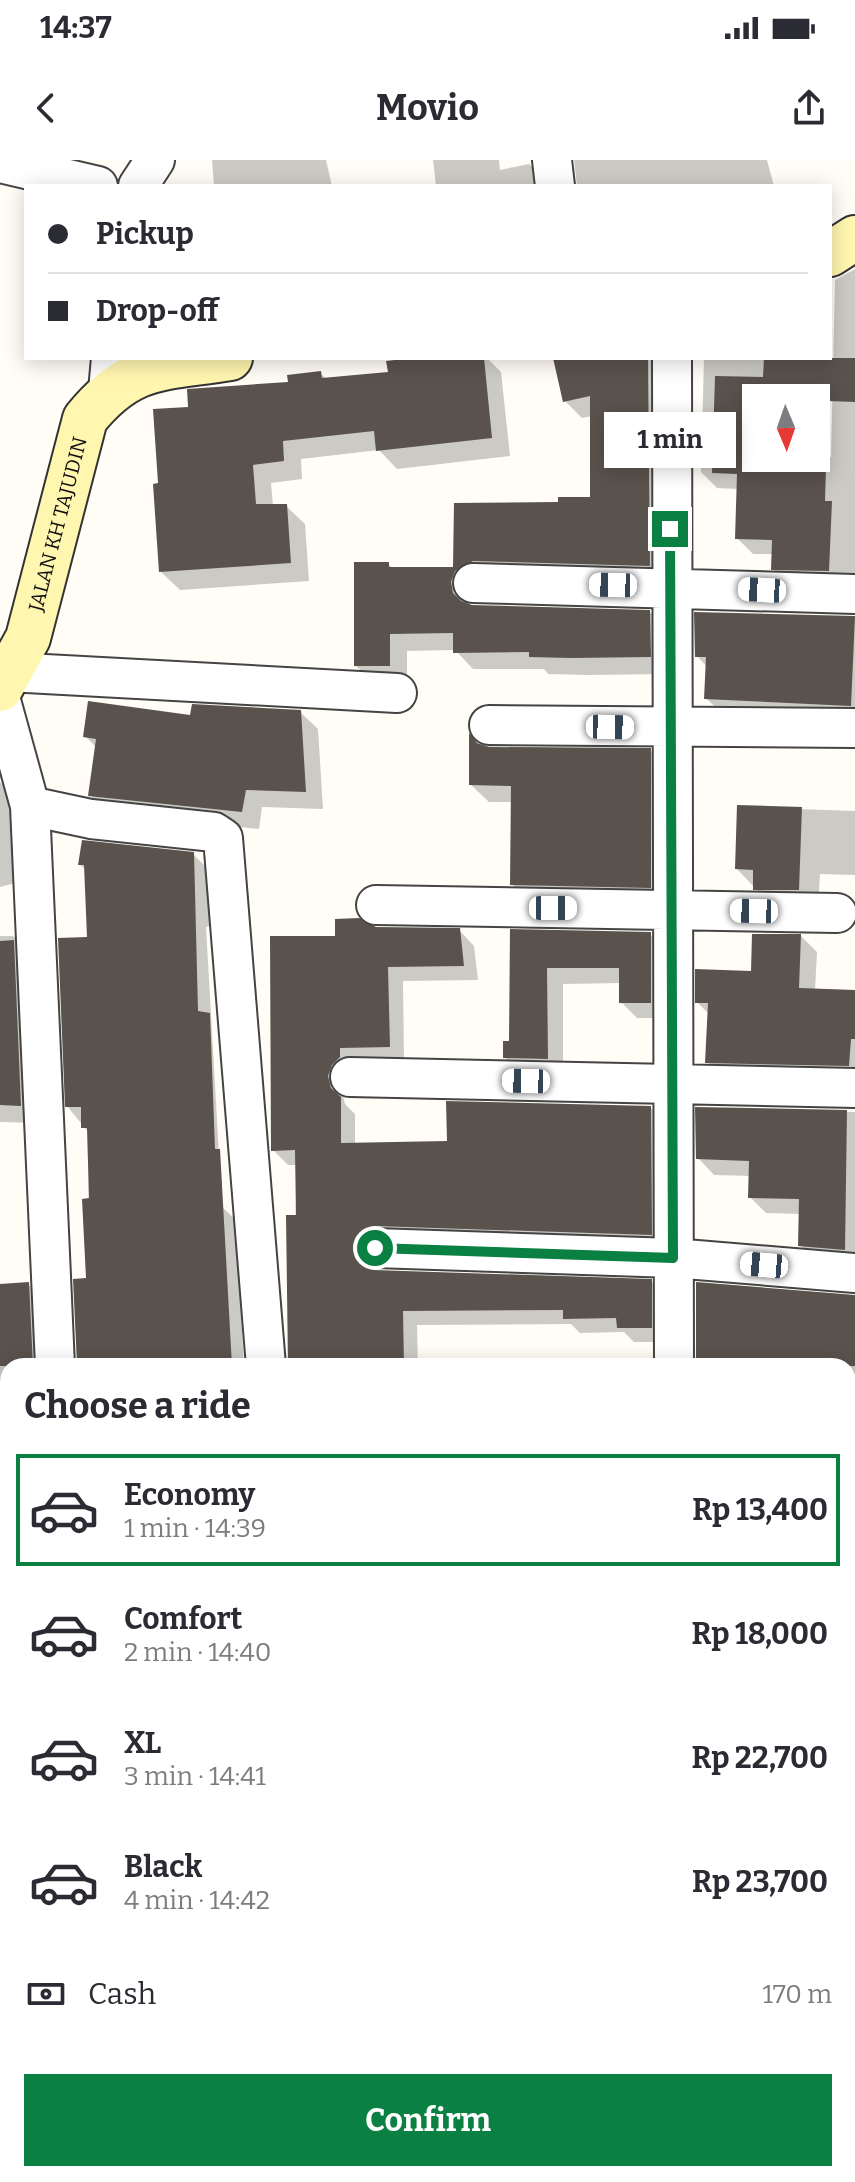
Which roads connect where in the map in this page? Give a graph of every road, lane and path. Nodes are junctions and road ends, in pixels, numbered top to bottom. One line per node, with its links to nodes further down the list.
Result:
1 (155, 160): 5 (street)
2 (552, 160): 6 (street)
3 (0, 163): 4 (street)
4 (89, 184)
5 (139, 184)
6 (555, 184)
7 (855, 238): 8 (street)
8 (832, 253)
9 (218, 360): 11 (street, JALAN KH TAJUDIN)
10 (672, 360): 13 (street)
11 (110, 375): 15 (street, JALAN KH TAJUDIN)
12 (473, 583): 13 (street)
13 (669, 586): 14 (street); 18 (street)
14 (855, 594)
15 (3, 686): 16 (street); 20 (street)
16 (397, 693)
17 (489, 725): 18 (street)
18 (670, 728): 19 (street); 22 (street)
19 (855, 728)
20 (30, 806): 30 (street); 31 (street)
21 (376, 905): 22 (street)
22 (671, 909): 23 (street); 25 (street)
23 (837, 913)
24 (350, 1077): 25 (street)
25 (672, 1084): 26 (street); 28 (street)
26 (855, 1088)
27 (375, 1248): 28 (street)
28 (673, 1258): 29 (street); 32 (street)
29 (855, 1273)
30 (55, 1358)
31 (265, 1358)
32 (674, 1358)

